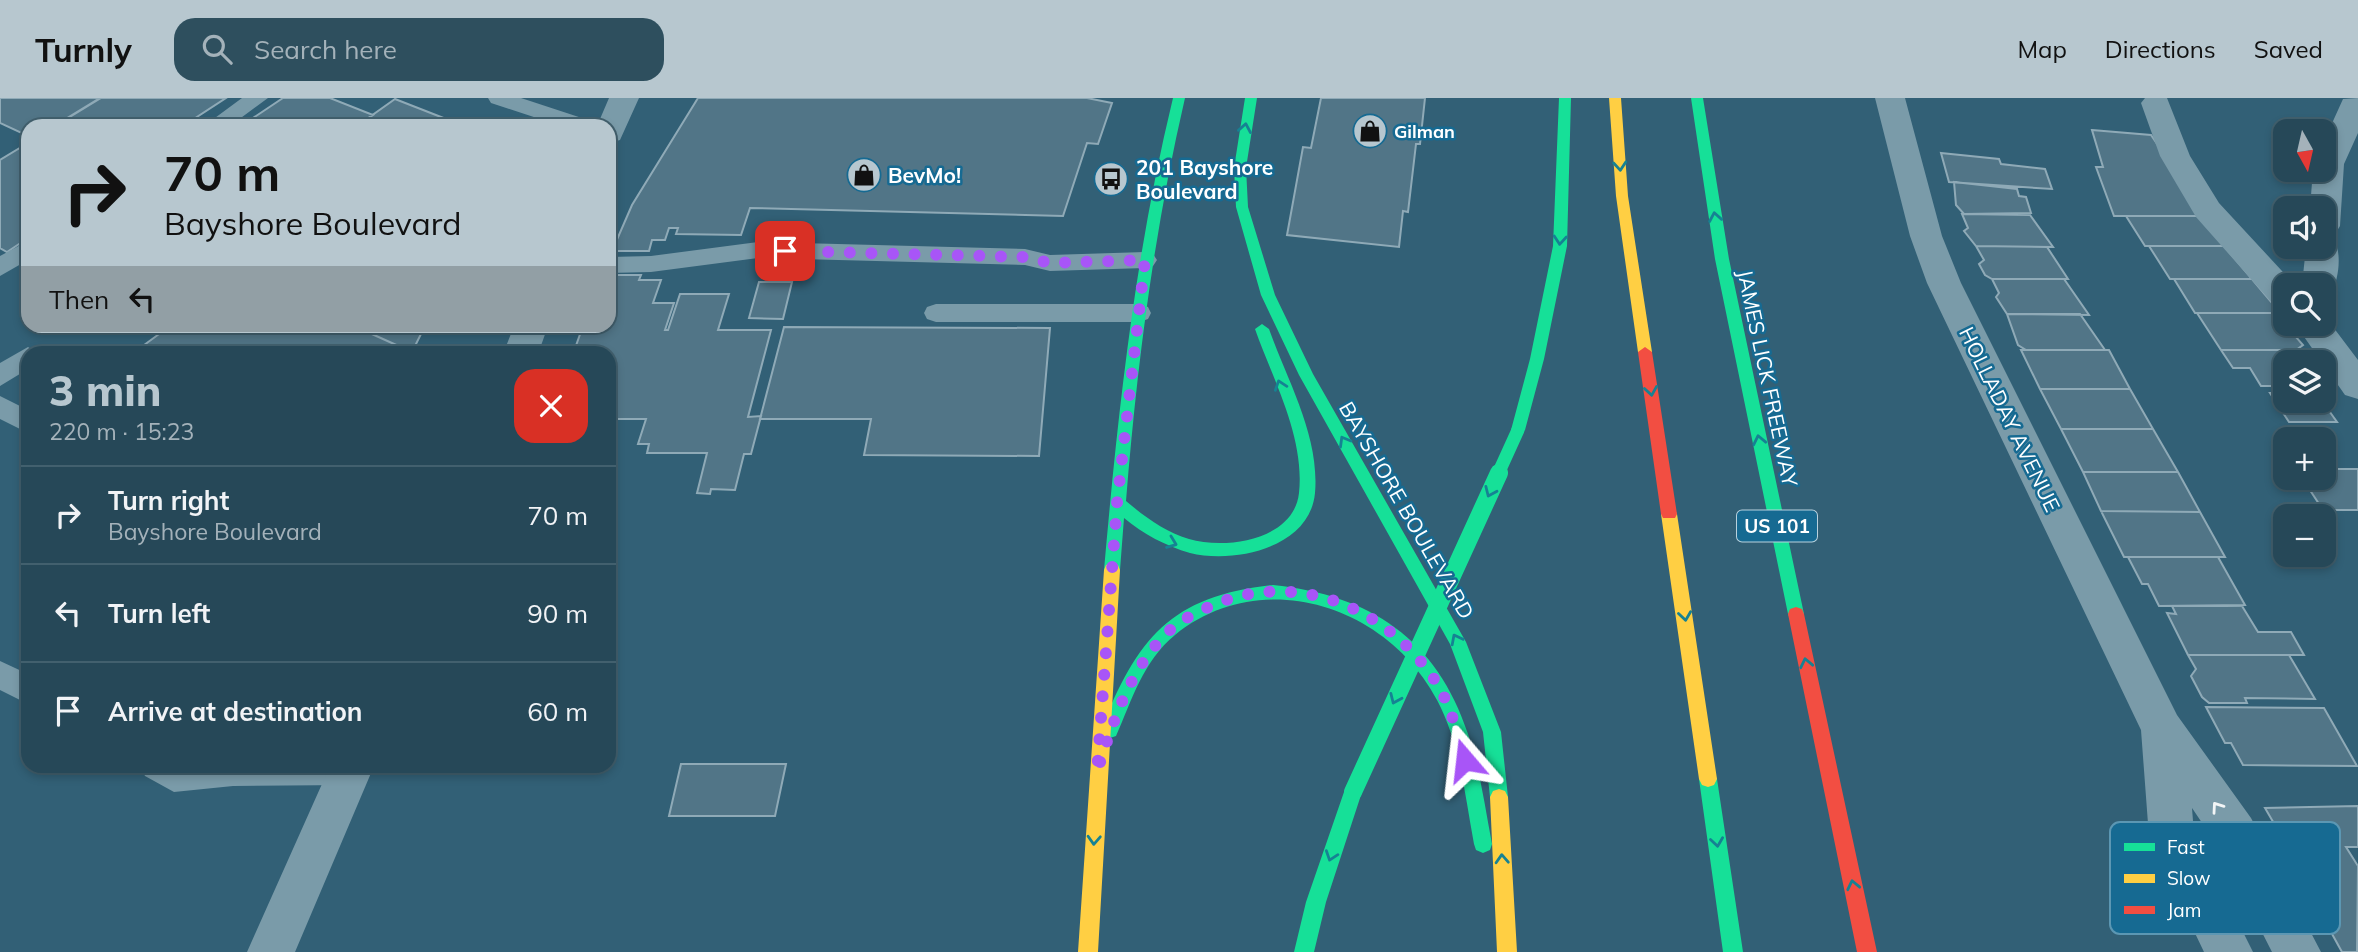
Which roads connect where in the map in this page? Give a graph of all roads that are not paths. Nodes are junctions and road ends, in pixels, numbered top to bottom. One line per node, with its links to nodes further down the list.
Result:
1 (257, 98): 12 (lane)
2 (499, 98): 13 (lane)
3 (624, 98): 14 (street)
4 (1179, 98): 18 (main road)
5 (1251, 98): 16 (main road, BAYSHORE BOULEVARD, one-way to 5)
6 (1565, 98): 42 (main road, one-way to 42, bridge)
7 (1615, 98): 44 (main road, one-way to 44)
8 (1698, 98): 45 (main road, JAMES LICK FREEWAY / US 101, one-way to 8)
9 (1890, 98): 33 (street, HOLLADAY AVENUE)
10 (2358, 99): 15 (street)
11 (2156, 103): 21 (street)
12 (226, 119)
13 (562, 119)
14 (615, 119)
15 (2326, 196)
16 (1241, 207): 30 (main road, one-way to 16); 43 (main road, BAYSHORE BOULEVARD, one-way to 16)
17 (21, 254): 20 (lane)
18 (1145, 260): 19 (lane); 23 (main road)
19 (616, 265)
20 (0, 268)
21 (2273, 283)
22 (936, 313): 23 (lane)
23 (1139, 313): 30 (main road)
24 (2323, 336): 27 (street)
25 (21, 361): 26 (lane)
26 (0, 376)
27 (2358, 386)
28 (0, 406): 29 (lane)
29 (21, 419)
30 (1117, 503): 34 (main road)
31 (0, 674): 32 (lane)
32 (21, 686)
33 (2162, 729): 36 (street, HOLLADAY AVENUE); 37 (street, HOLLADAY AVENUE, one-way to 33)
34 (1097, 772): 41 (main road, one-way to 41); 43 (main road)
35 (349, 773): 40 (street)
36 (2171, 822)
37 (2227, 822)
38 (2221, 934): 46 (street, HOLLADAY AVENUE)
39 (2288, 934): 47 (street, HOLLADAY AVENUE, one-way to 39)
40 (271, 952)
41 (1088, 952)
42 (1304, 952)
43 (1506, 952)
44 (1733, 952)
45 (1867, 952)
46 (2230, 952)
47 (2297, 952)

